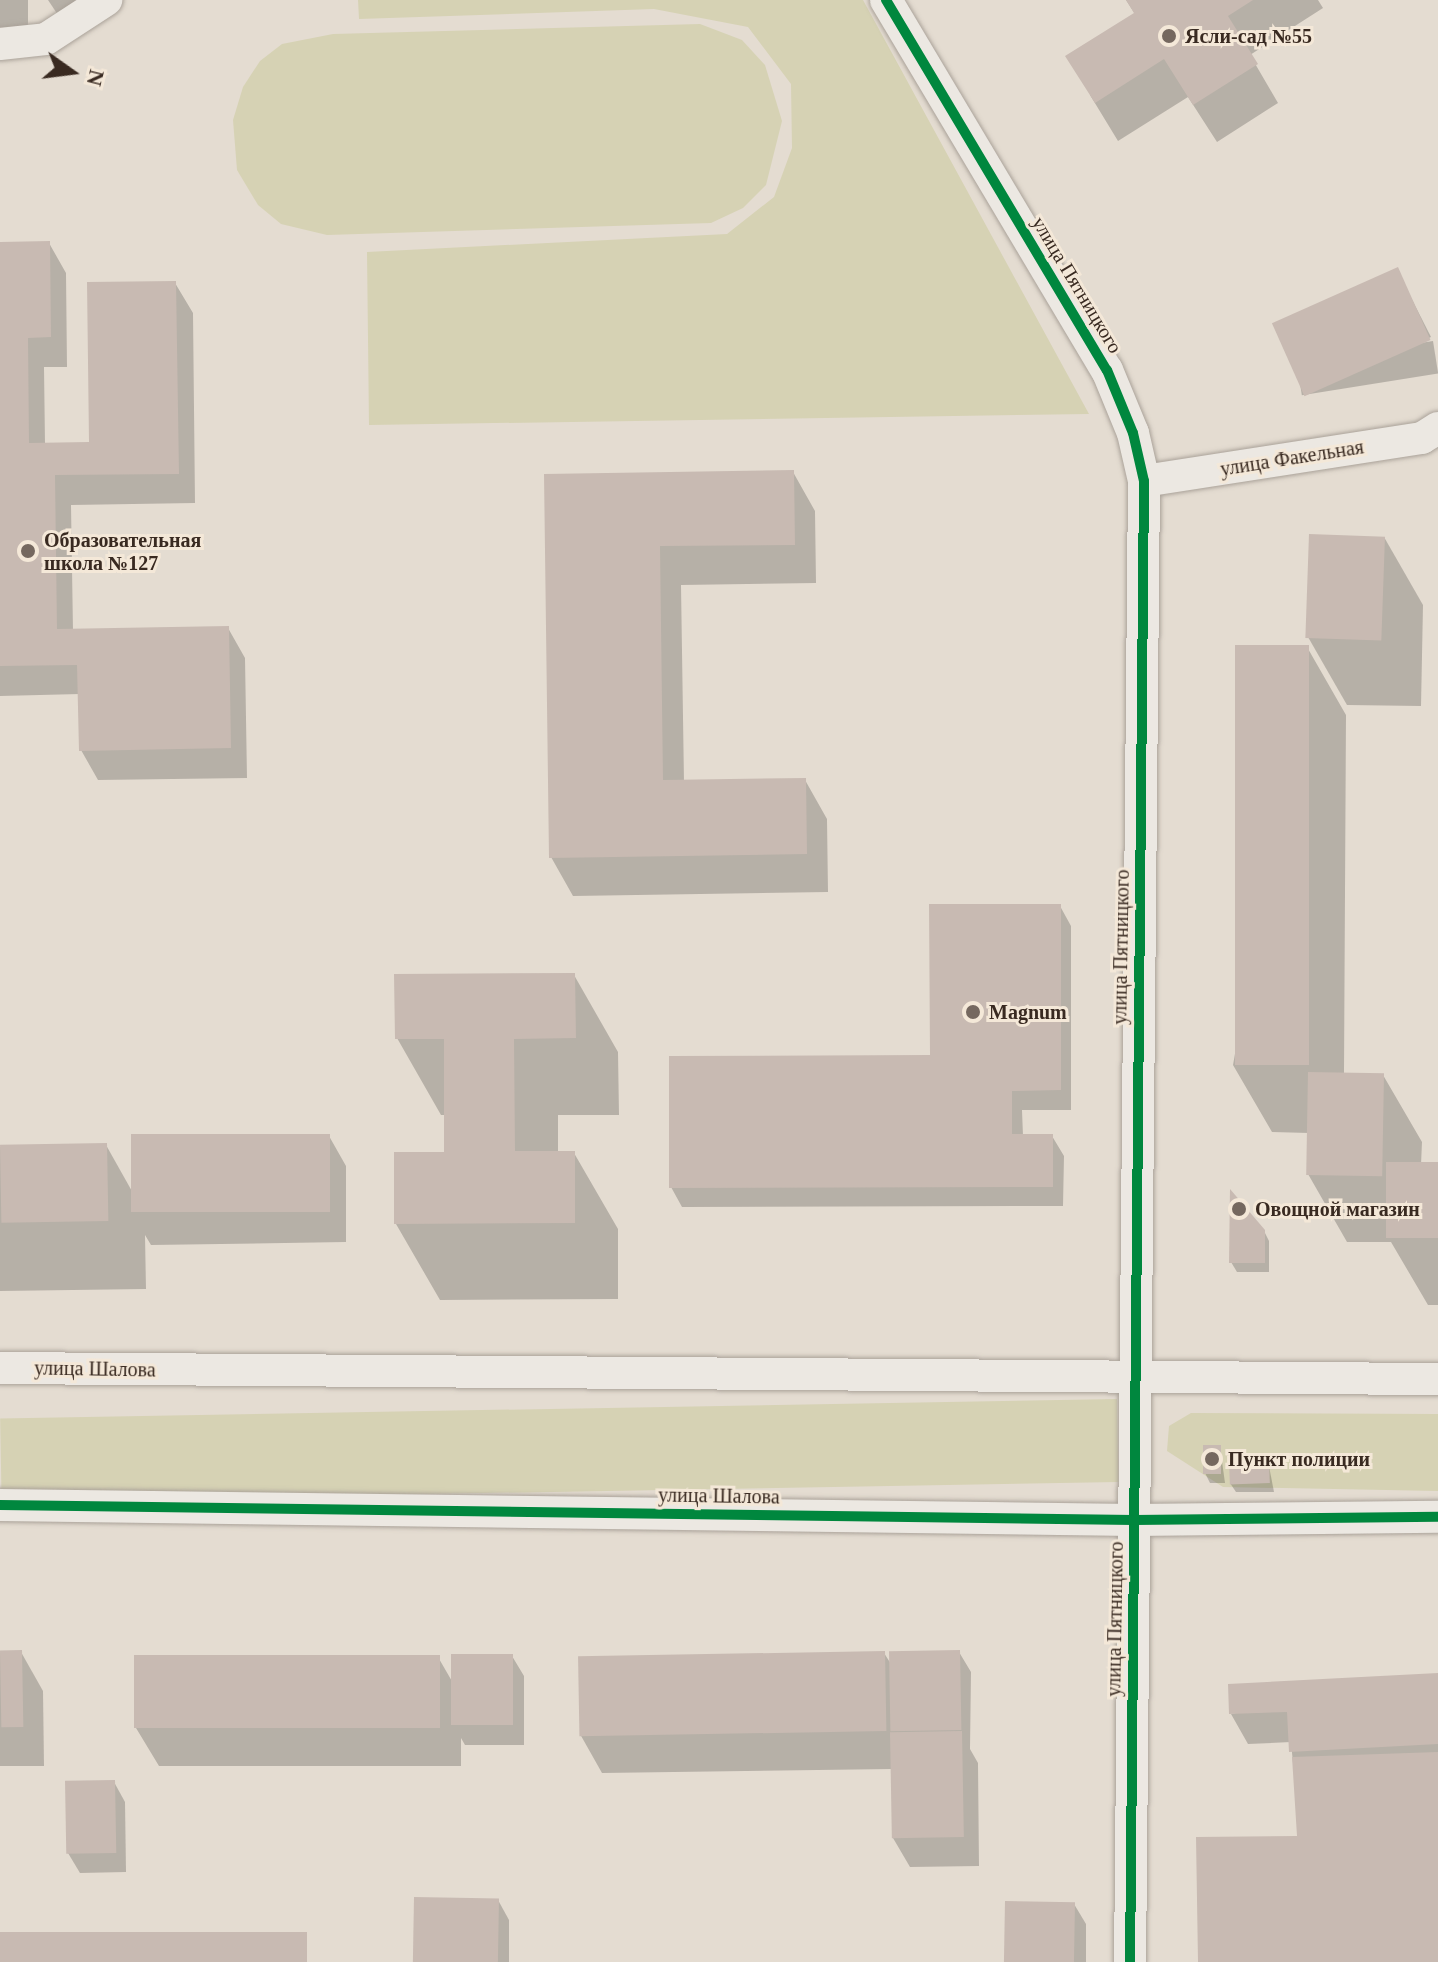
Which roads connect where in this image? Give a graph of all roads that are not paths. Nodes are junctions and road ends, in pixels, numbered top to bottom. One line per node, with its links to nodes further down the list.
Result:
1 (106, 0): 3 (street)
2 (886, 0): 5 (street, улица Пятницкого)
3 (0, 44)
4 (1438, 428): 5 (street, улица Факельная)
5 (1144, 481): 7 (street, улица Пятницкого)
6 (0, 1368): 7 (street, улица Шалова)
7 (1135, 1378): 8 (street, улица Шалова); 11 (street, улица Пятницкого)
8 (1438, 1379)
9 (0, 1505): 11 (street, улица Шалова)
10 (1438, 1517): 11 (street, улица Шалова)
11 (1134, 1520): 12 (street, улица Пятницкого)
12 (1130, 1962)

